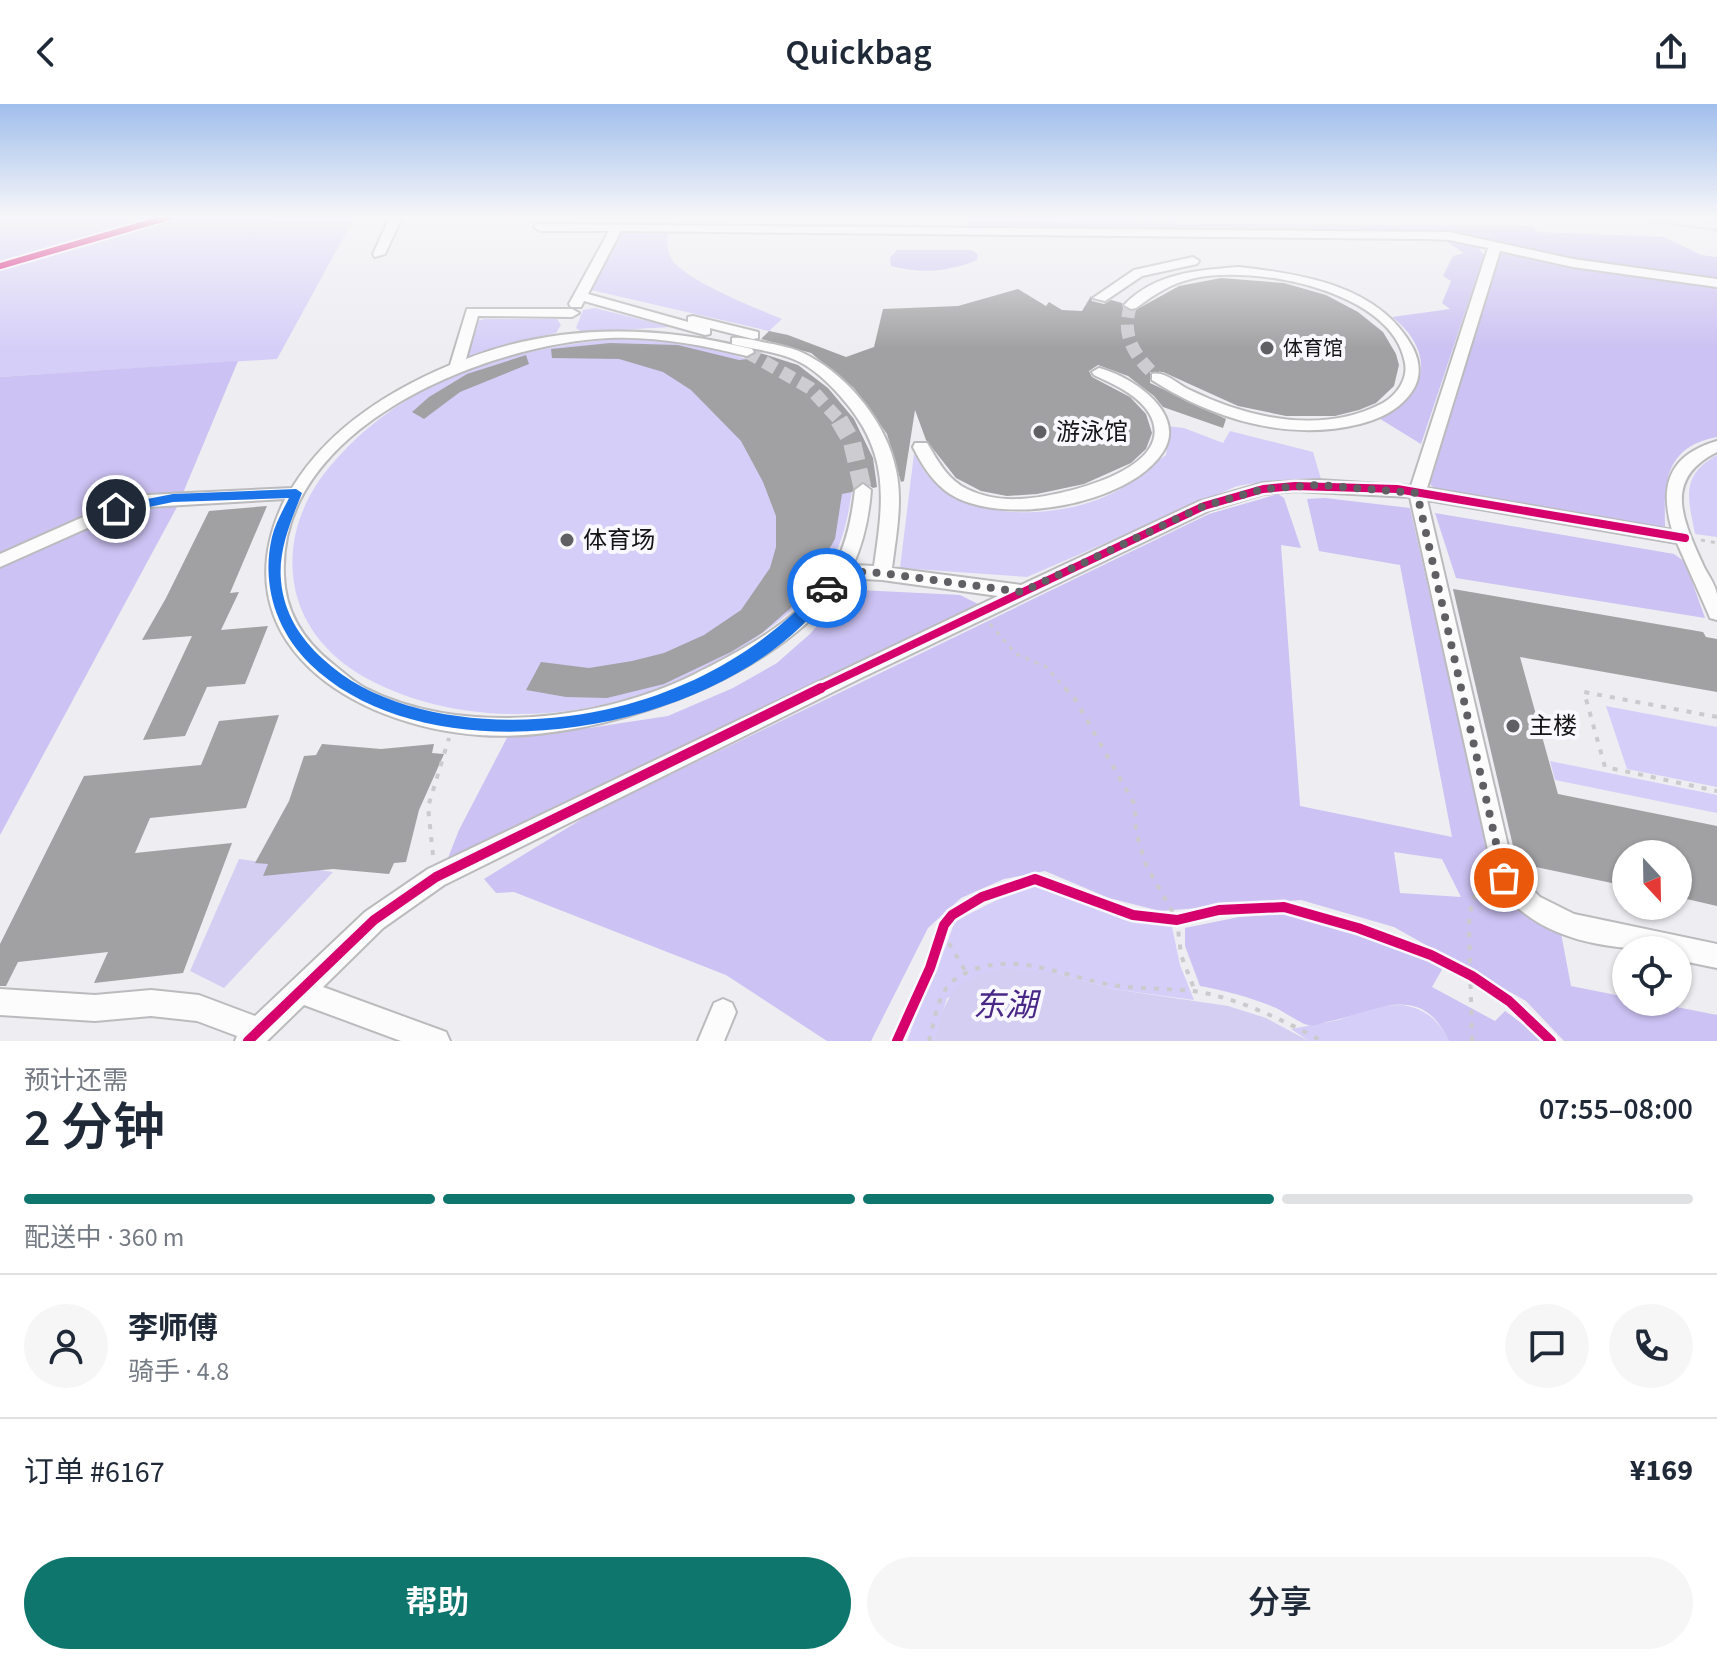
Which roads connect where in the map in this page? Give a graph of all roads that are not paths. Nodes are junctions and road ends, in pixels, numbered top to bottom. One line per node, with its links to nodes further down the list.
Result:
1 (599, 261): 9 (street)
2 (1196, 261): 10 (street)
3 (1197, 261): 7 (street)
4 (1200, 261): 7 (street)
5 (1490, 261): 21 (street)
6 (1566, 261): 8 (street)
7 (1210, 270): 16 (street)
8 (1717, 283)
9 (580, 296): 11 (street); 25 (street)
10 (1100, 298)
11 (572, 313): 12 (street); 14 (street)
12 (567, 337): 13 (street); 14 (street)
13 (747, 352)
14 (457, 367): 20 (street)
15 (1099, 372): 18 (street)
16 (1161, 381)
17 (1717, 446): 22 (street)
18 (921, 447)
19 (863, 490): 24 (street)
20 (296, 493): 23 (street); 24 (street)
21 (1417, 493): 22 (street); 26 (street); 28 (street)
22 (1685, 538): 27 (street)
23 (0, 561)
24 (841, 571): 25 (street)
25 (882, 573): 26 (street)
26 (1022, 592): 29 (street)
27 (1717, 613)
28 (1717, 956)
29 (300, 991): 32 (street); 33 (street)
30 (0, 1002): 32 (street)
31 (723, 1012): 34 (street)
32 (253, 1035)
33 (437, 1041)
34 (711, 1041)

